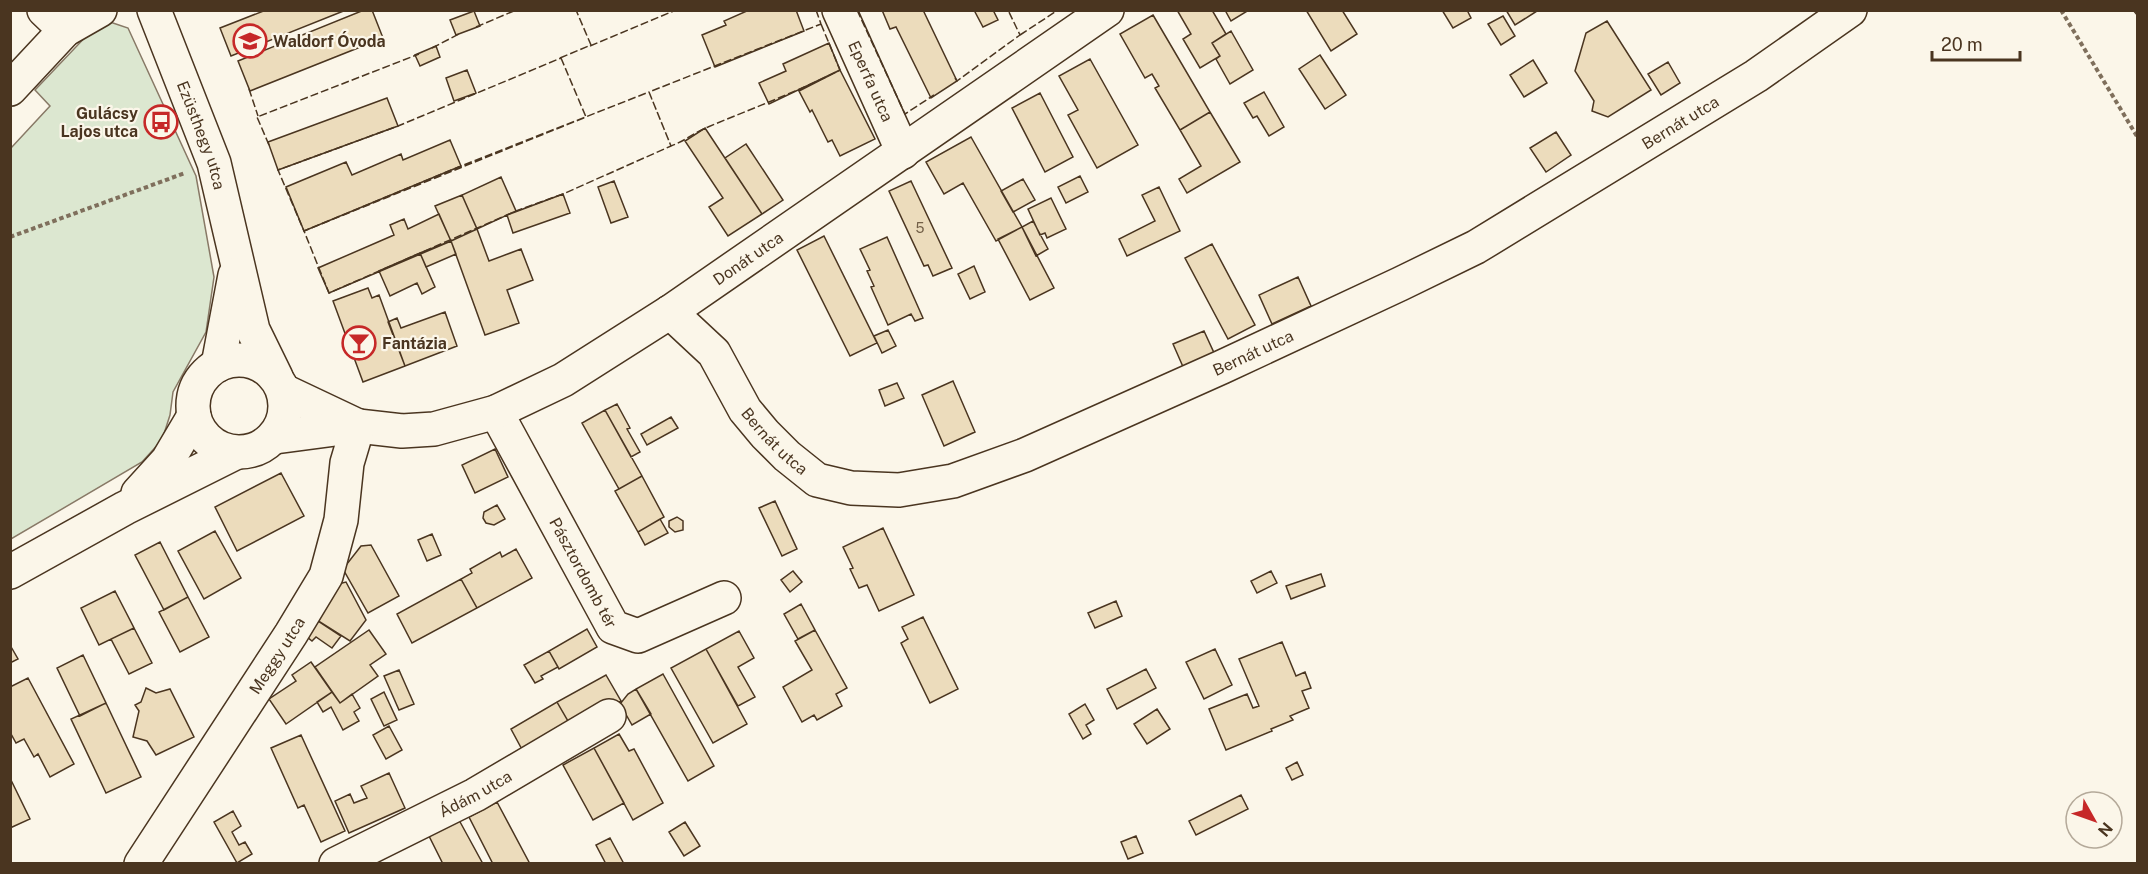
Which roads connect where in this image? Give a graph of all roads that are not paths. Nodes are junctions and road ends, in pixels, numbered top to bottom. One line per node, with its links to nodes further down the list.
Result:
1 (100, 10): 6 (street)
2 (154, 10): 9 (street, Ezüsthegy utca)
3 (839, 10): 8 (street, Eperfa utca)
4 (1107, 10): 8 (street, Donát utca)
5 (1850, 10): 10 (street, Bernát utca)
6 (54, 20): 7 (street)
7 (10, 89)
8 (903, 152): 10 (street, Donát utca)
9 (238, 262): 11 (street, Ezüsthegy utca); 12 (street, Ezüsthegy utca)
10 (670, 312): 13 (street, Donát utca)
11 (218, 365): 12 (street); 14 (street)
12 (280, 384): 15 (street, Donát utca); 16 (street)
13 (496, 412): 15 (street, Donát utca); 20 (street, Pásztordomb tér)
14 (194, 416): 17 (street); 18 (street)
15 (358, 426): 16 (street, Donát utca); 22 (street, Meggy utca)
16 (275, 437): 17 (street)
17 (235, 453): 18 (street)
18 (125, 508): 19 (street)
19 (10, 572)
20 (724, 598)
21 (609, 716): 23 (street, Ádám utca)
22 (141, 863)
23 (336, 864)

